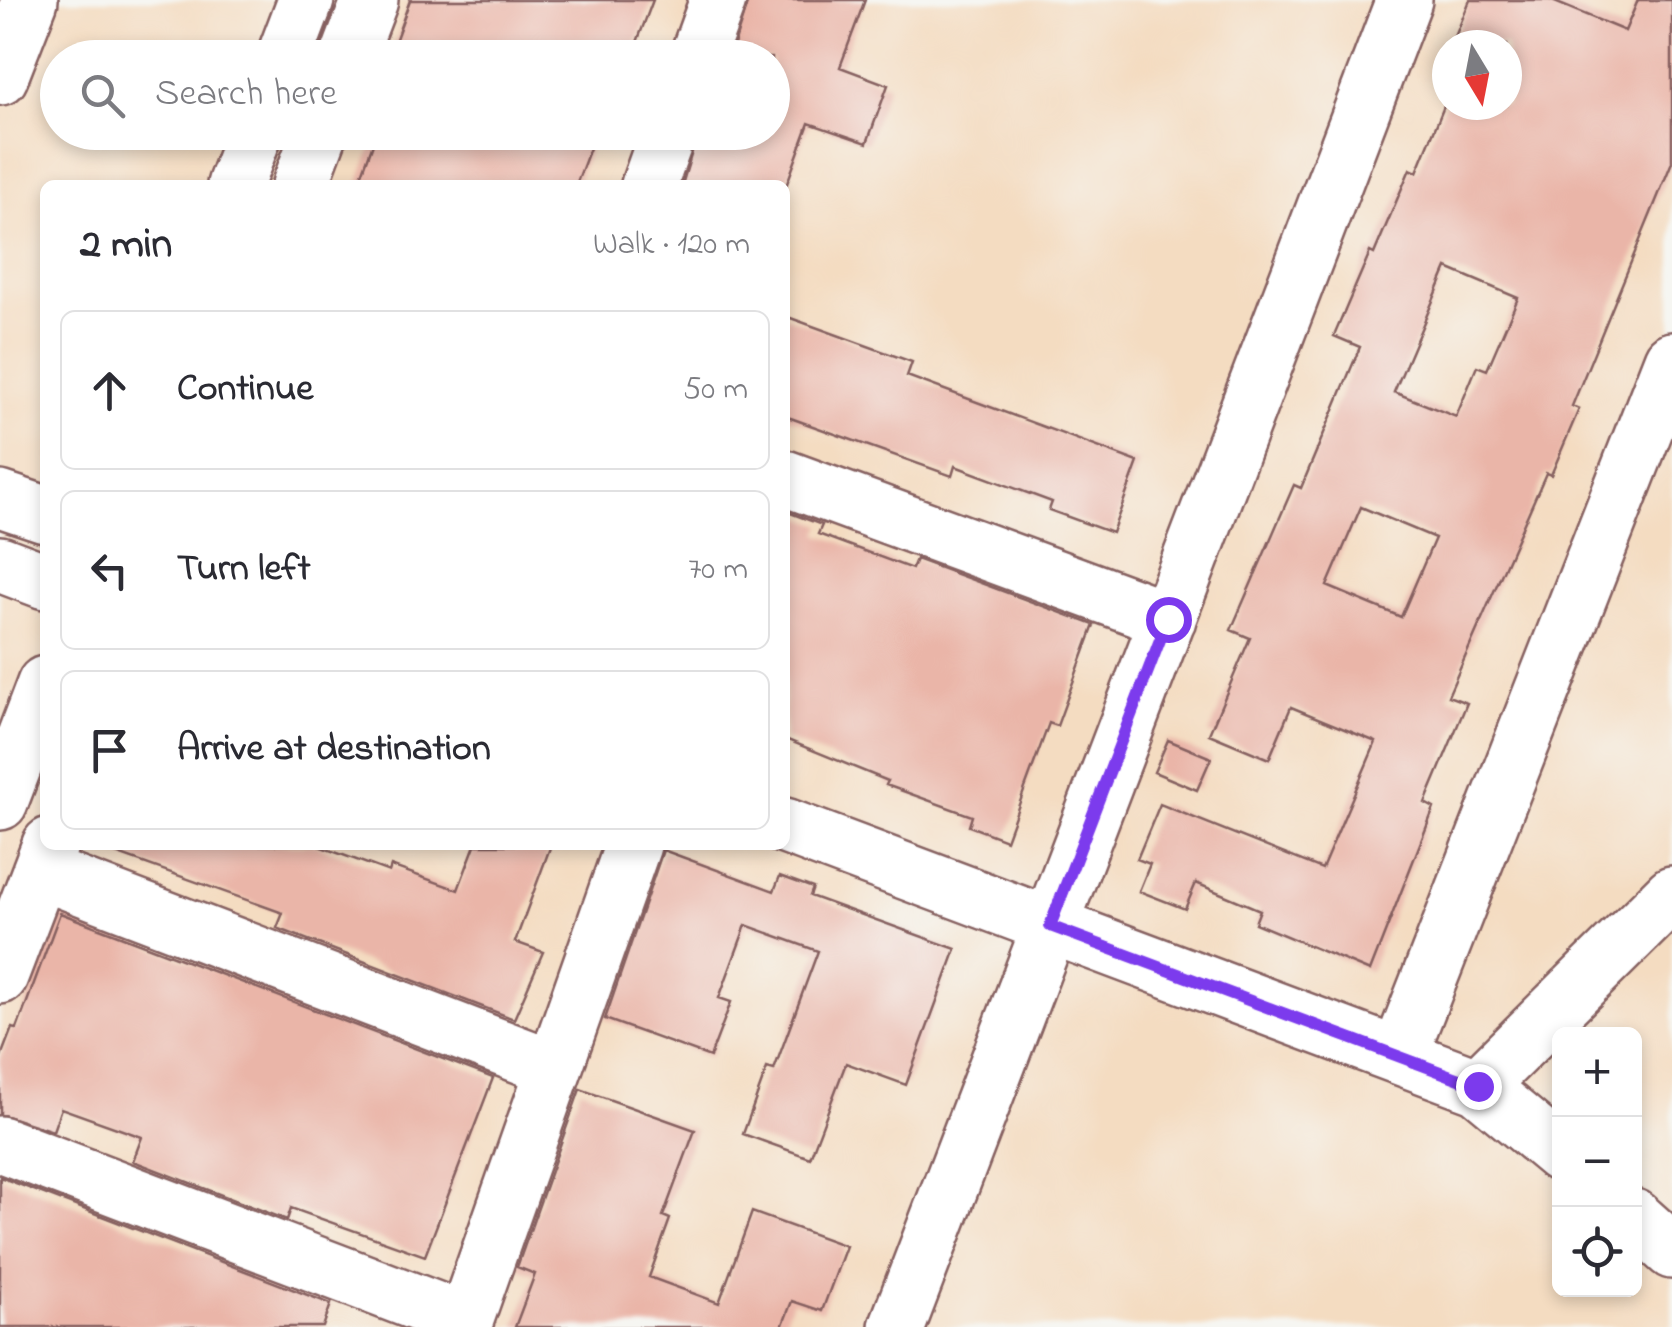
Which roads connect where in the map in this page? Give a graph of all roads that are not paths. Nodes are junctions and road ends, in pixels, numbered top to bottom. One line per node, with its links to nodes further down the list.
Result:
1 (30, 0): 9 (street)
2 (306, 0): 6 (street)
3 (370, 0): 7 (street)
4 (718, 0): 8 (street)
5 (1404, 0): 22 (street)
6 (291, 40)
7 (355, 40)
8 (704, 40)
9 (0, 77)
10 (249, 150): 13 (street)
11 (313, 150): 14 (street)
12 (661, 150): 15 (street)
13 (238, 180)
14 (302, 180)
15 (650, 180)
16 (1672, 360): 31 (street)
17 (790, 480): 22 (street)
18 (0, 499): 19 (street)
19 (40, 512)
20 (0, 564): 21 (street)
21 (40, 578)
22 (1168, 619): 29 (street)
23 (40, 697): 24 (street)
24 (0, 802)
25 (790, 828): 29 (street)
26 (632, 850): 32 (street)
27 (45, 858): 30 (street); 32 (street)
28 (1672, 894): 33 (street)
29 (1050, 926): 31 (street); 39 (street)
30 (0, 976)
31 (1398, 1056): 33 (street)
32 (554, 1068): 38 (street)
33 (1478, 1086): 35 (street)
34 (0, 1144): 38 (street)
35 (1552, 1147)
36 (1642, 1224): 37 (street)
37 (1672, 1250)
38 (464, 1324)
39 (902, 1326)

